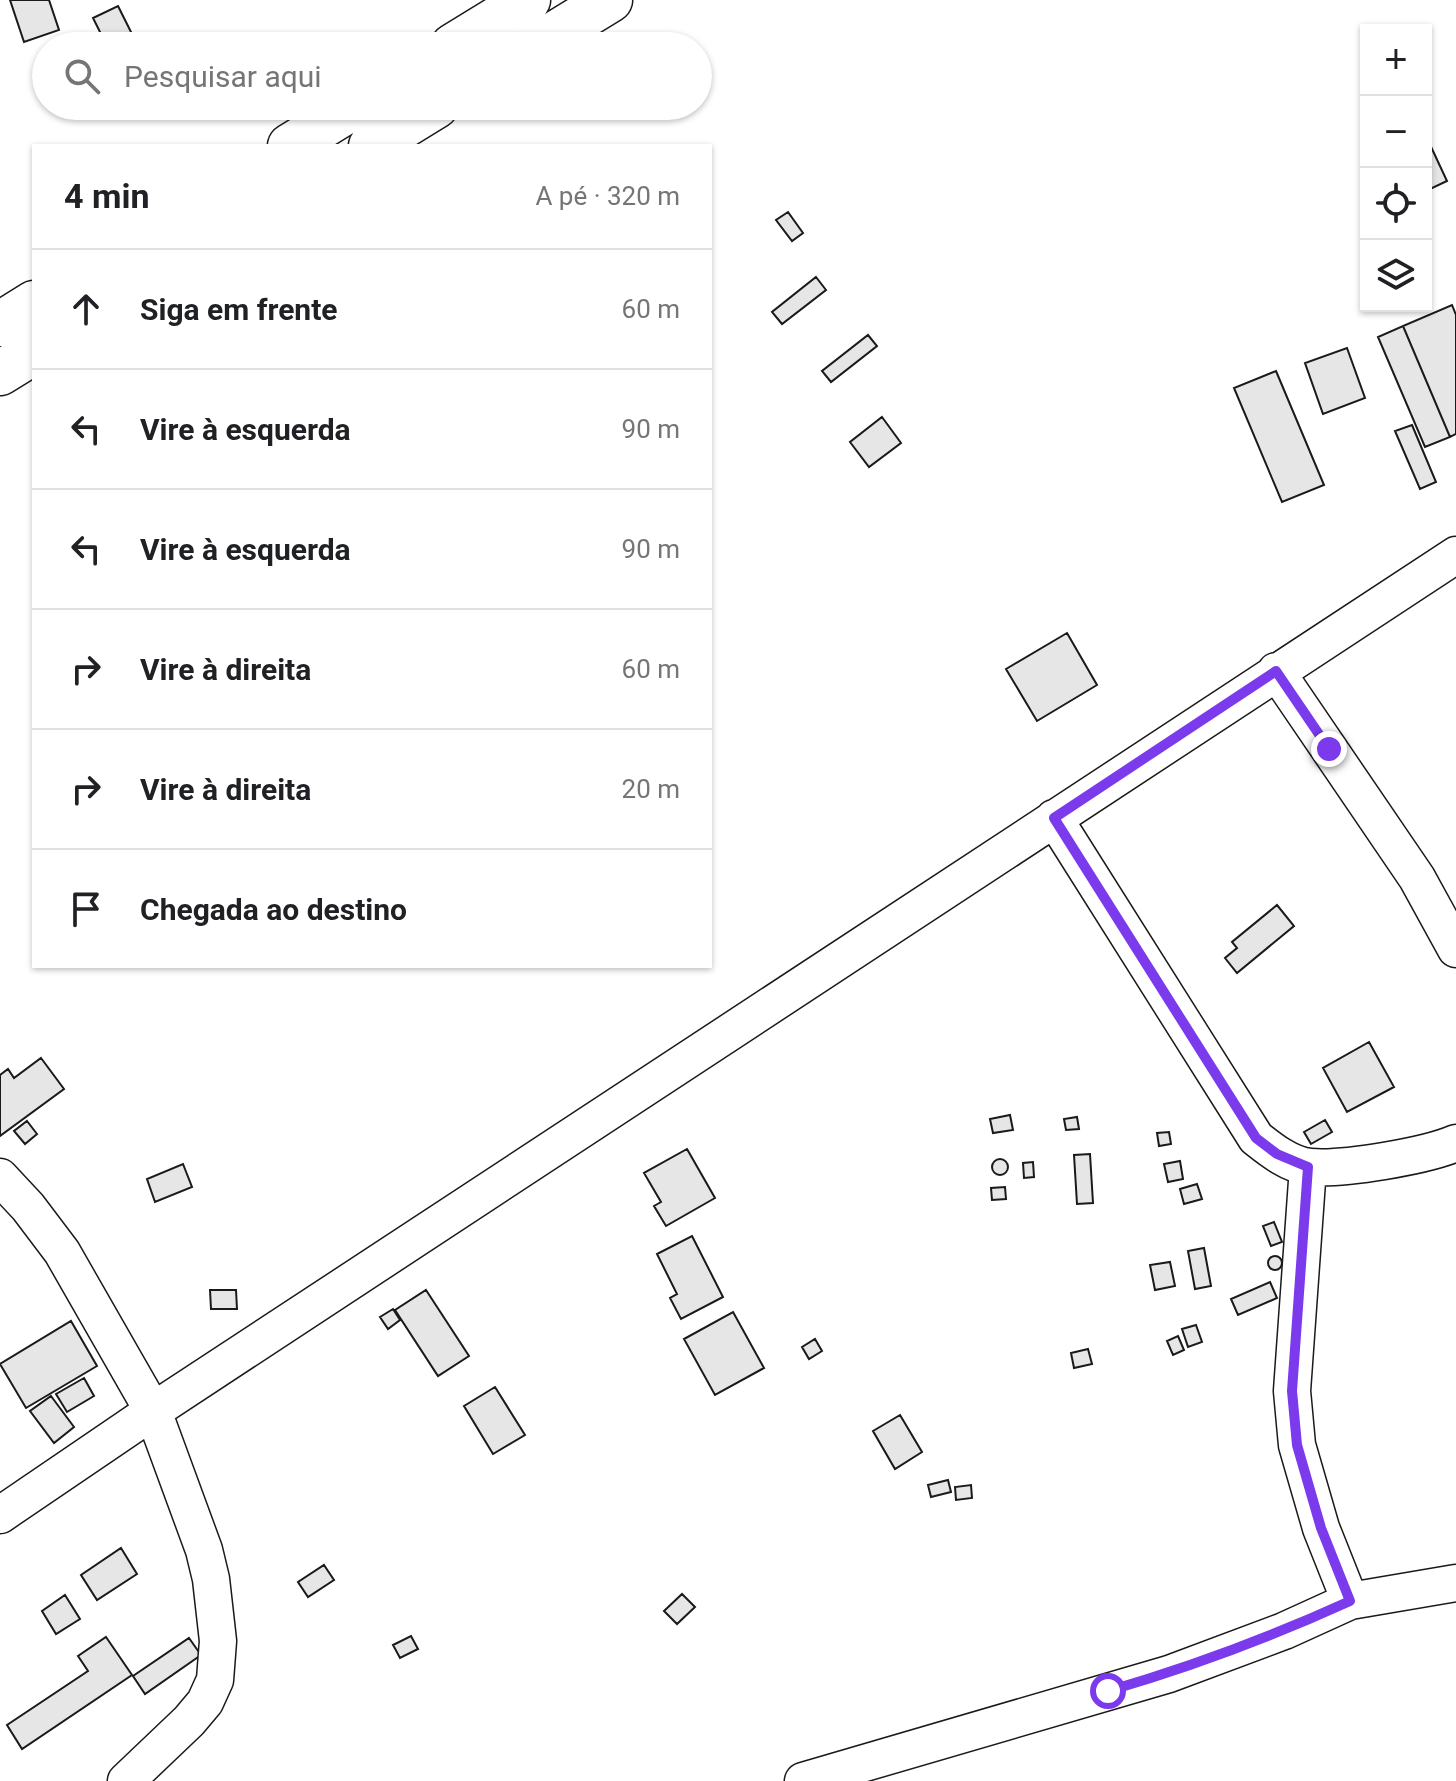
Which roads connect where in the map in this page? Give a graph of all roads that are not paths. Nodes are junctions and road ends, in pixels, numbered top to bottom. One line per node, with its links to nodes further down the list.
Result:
1 (528, 0): 3 (main road)
2 (583, 7): 4 (main road)
3 (476, 32)
4 (552, 32)
5 (332, 120): 7 (main road)
6 (413, 120): 8 (main road)
7 (293, 144)
8 (374, 144)
9 (32, 304): 10 (main road)
10 (0, 324)
11 (32, 353): 12 (main road)
12 (0, 373)
13 (1456, 555): 14 (street)
14 (1276, 671): 15 (street); 16 (street)
15 (1054, 818): 18 (street); 20 (street)
16 (1456, 949)
17 (1456, 1143): 18 (street)
18 (1308, 1167): 23 (street)
19 (0, 1177): 20 (street)
20 (153, 1411): 21 (street); 24 (street)
21 (0, 1515)
22 (1456, 1583): 23 (street)
23 (1350, 1601): 25 (street)
24 (126, 1781)
25 (803, 1781)

